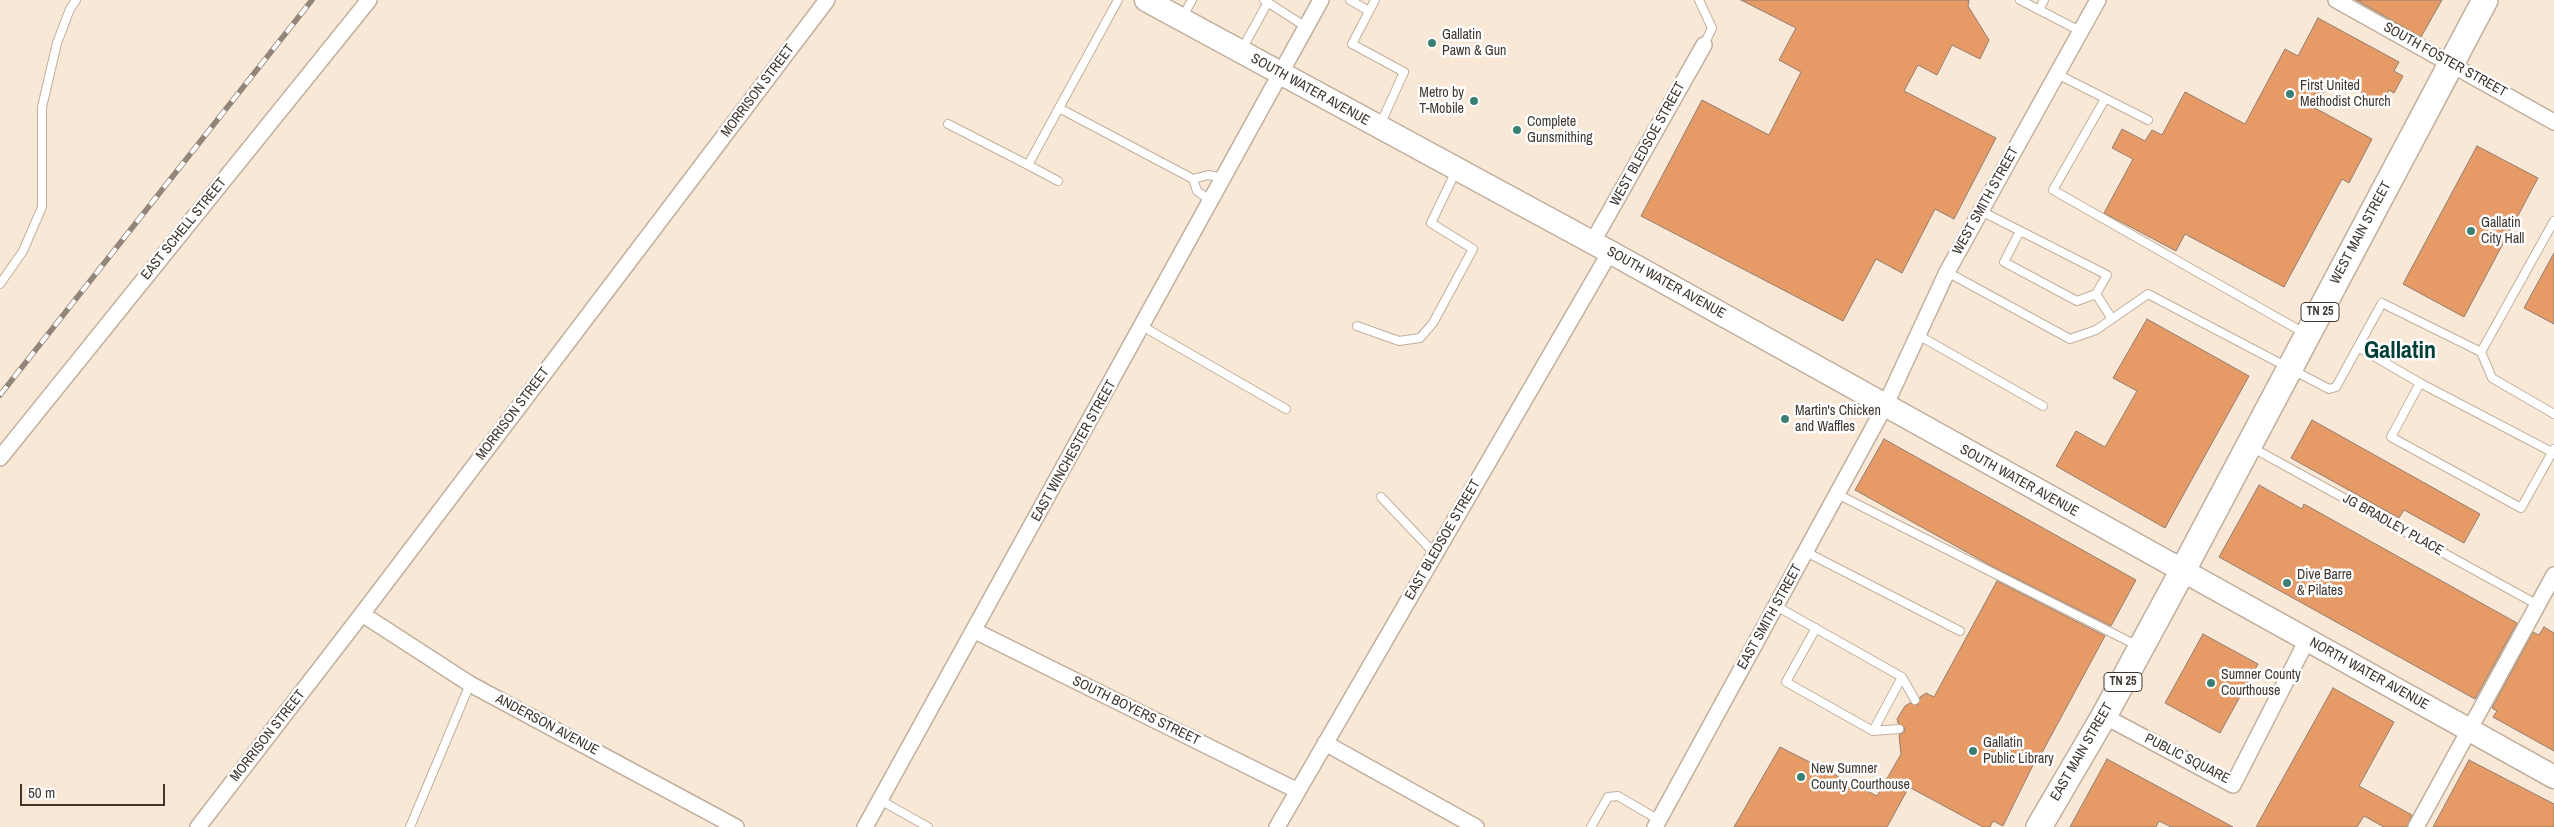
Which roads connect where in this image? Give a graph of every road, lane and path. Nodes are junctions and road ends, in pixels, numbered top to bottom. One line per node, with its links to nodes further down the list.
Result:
1 (76, 0): 44 (lane)
2 (369, 0): 61 (street, EAST SCHELL STREET)
3 (827, 0): 70 (street, MORRISON STREET)
4 (1118, 0): 28 (lane)
5 (1146, 0): 19 (main road, SOUTH WATER AVENUE)
6 (1192, 0): 19 (lane)
7 (1321, 0): 20 (street, EAST WINCHESTER STREET)
8 (1350, 0): 18 (lane)
9 (1375, 0): 18 (lane)
10 (1699, 0): 22 (lane)
11 (2020, 0): 17 (lane)
12 (2044, 0): 17 (lane)
13 (2098, 0): 21 (street, WEST SMITH STREET)
14 (2336, 0): 24 (street, SOUTH FOSTER STREET)
15 (2485, 0): 24 (main road, WEST MAIN STREET / TN 25)
16 (1266, 1): 20 (lane); 23 (lane)
17 (2039, 10): 21 (lane)
18 (1369, 11): 32 (lane)
19 (1181, 20): 23 (main road, SOUTH WATER AVENUE)
20 (1306, 27): 25 (street, EAST WINCHESTER STREET)
21 (2080, 31): 26 (street, WEST SMITH STREET)
22 (1704, 45): 42 (street, WEST BLEDSOE STREET)
23 (1240, 52): 25 (main road, SOUTH WATER AVENUE)
24 (2452, 62): 30 (street, SOUTH FOSTER STREET); 50 (main road, WEST MAIN STREET / TN 25)
25 (1280, 74): 32 (main road, SOUTH WATER AVENUE); 35 (street, EAST WINCHESTER STREET)
26 (2056, 74): 27 (lane); 39 (street, WEST SMITH STREET)
27 (2105, 99): 29 (lane); 50 (lane)
28 (1059, 108): 33 (lane); 36 (lane)
29 (2148, 120)
30 (2554, 122)
31 (948, 124): 33 (lane)
32 (1379, 128): 34 (main road, SOUTH WATER AVENUE)
33 (1028, 165): 37 (lane)
34 (1456, 170): 42 (main road, SOUTH WATER AVENUE); 48 (lane)
35 (1224, 178): 36 (lane); 38 (street, EAST WINCHESTER STREET)
36 (1193, 179): 38 (lane)
37 (1058, 181)
38 (1211, 201): 47 (street, EAST WINCHESTER STREET)
39 (1981, 211): 41 (lane); 43 (street, WEST SMITH STREET)
40 (2554, 221): 52 (lane)
41 (2020, 231): 45 (lane); 45 (lane)
42 (1601, 248): 55 (main road, SOUTH WATER AVENUE); 65 (street, EAST BLEDSOE STREET)
43 (1947, 272): 46 (lane); 49 (street, WEST SMITH STREET)
44 (0, 284)
45 (2096, 294): 46 (lane)
46 (2112, 318): 53 (lane)
47 (1142, 326): 57 (lane); 72 (street, EAST WINCHESTER STREET)
48 (1357, 326)
49 (1918, 335): 55 (street, WEST SMITH STREET); 56 (lane)
50 (2308, 335): 53 (main road, WEST MAIN STREET / TN 25)
51 (2358, 347): 52 (lane); 53 (lane); 54 (lane)
52 (2481, 352): 58 (lane)
53 (2290, 368): 59 (main road, WEST MAIN STREET / TN 25)
54 (2420, 383): 60 (lane); 60 (lane)
55 (1885, 406): 62 (street, EAST SMITH STREET); 66 (main road, SOUTH WATER AVENUE)
56 (2043, 406)
57 (1286, 409)
58 (2554, 414)
59 (2249, 446): 66 (main road, WEST MAIN STREET / TN 25); 68 (lane, JG BRADLEY PLACE)
60 (2553, 450)
61 (0, 458)
62 (1837, 494): 64 (street, EAST SMITH STREET); 75 (lane)
63 (1381, 497): 65 (lane)
64 (1806, 552): 69 (street, EAST SMITH STREET); 73 (lane)
65 (1435, 554): 83 (street, EAST BLEDSOE STREET)
66 (2182, 572): 74 (main road, NORTH WATER AVENUE); 75 (main road, EAST MAIN STREET / TN 25)
67 (2554, 575): 68 (street)
68 (2538, 605): 81 (street)
69 (1776, 606): 71 (lane); 87 (street, EAST SMITH STREET)
70 (362, 614): 77 (street, ANDERSON AVENUE); 88 (street, MORRISON STREET)
71 (1816, 628): 76 (lane); 82 (lane)
72 (976, 631): 85 (street, SOUTH BOYERS STREET); 86 (street, EAST WINCHESTER STREET)
73 (1960, 631)
74 (2307, 640): 79 (street, PUBLIC SQUARE); 81 (main road, NORTH WATER AVENUE)
75 (2141, 648): 79 (main road, EAST MAIN STREET / TN 25)
76 (1902, 677): 78 (lane); 82 (lane)
77 (470, 684): 89 (lane); 90 (street, ANDERSON AVENUE)
78 (1915, 700)
79 (2104, 716): 96 (main road, EAST MAIN STREET / TN 25)
80 (1898, 729): 82 (lane)
81 (2470, 729): 84 (main road, NORTH WATER AVENUE); 97 (street)
82 (1873, 731)
83 (1325, 743): 85 (street, EAST BLEDSOE STREET); 94 (street)
84 (2554, 777)
85 (1298, 791): 93 (street, EAST BLEDSOE STREET)
86 (880, 800): 91 (street, EAST WINCHESTER STREET); 92 (lane)
87 (1657, 823): 95 (lane)
88 (198, 827)
89 (410, 827)
90 (736, 827)
91 (865, 827)
92 (928, 827)
93 (1277, 827)
94 (1476, 827)
95 (1591, 827)
96 (2039, 827)
97 (2416, 827)

